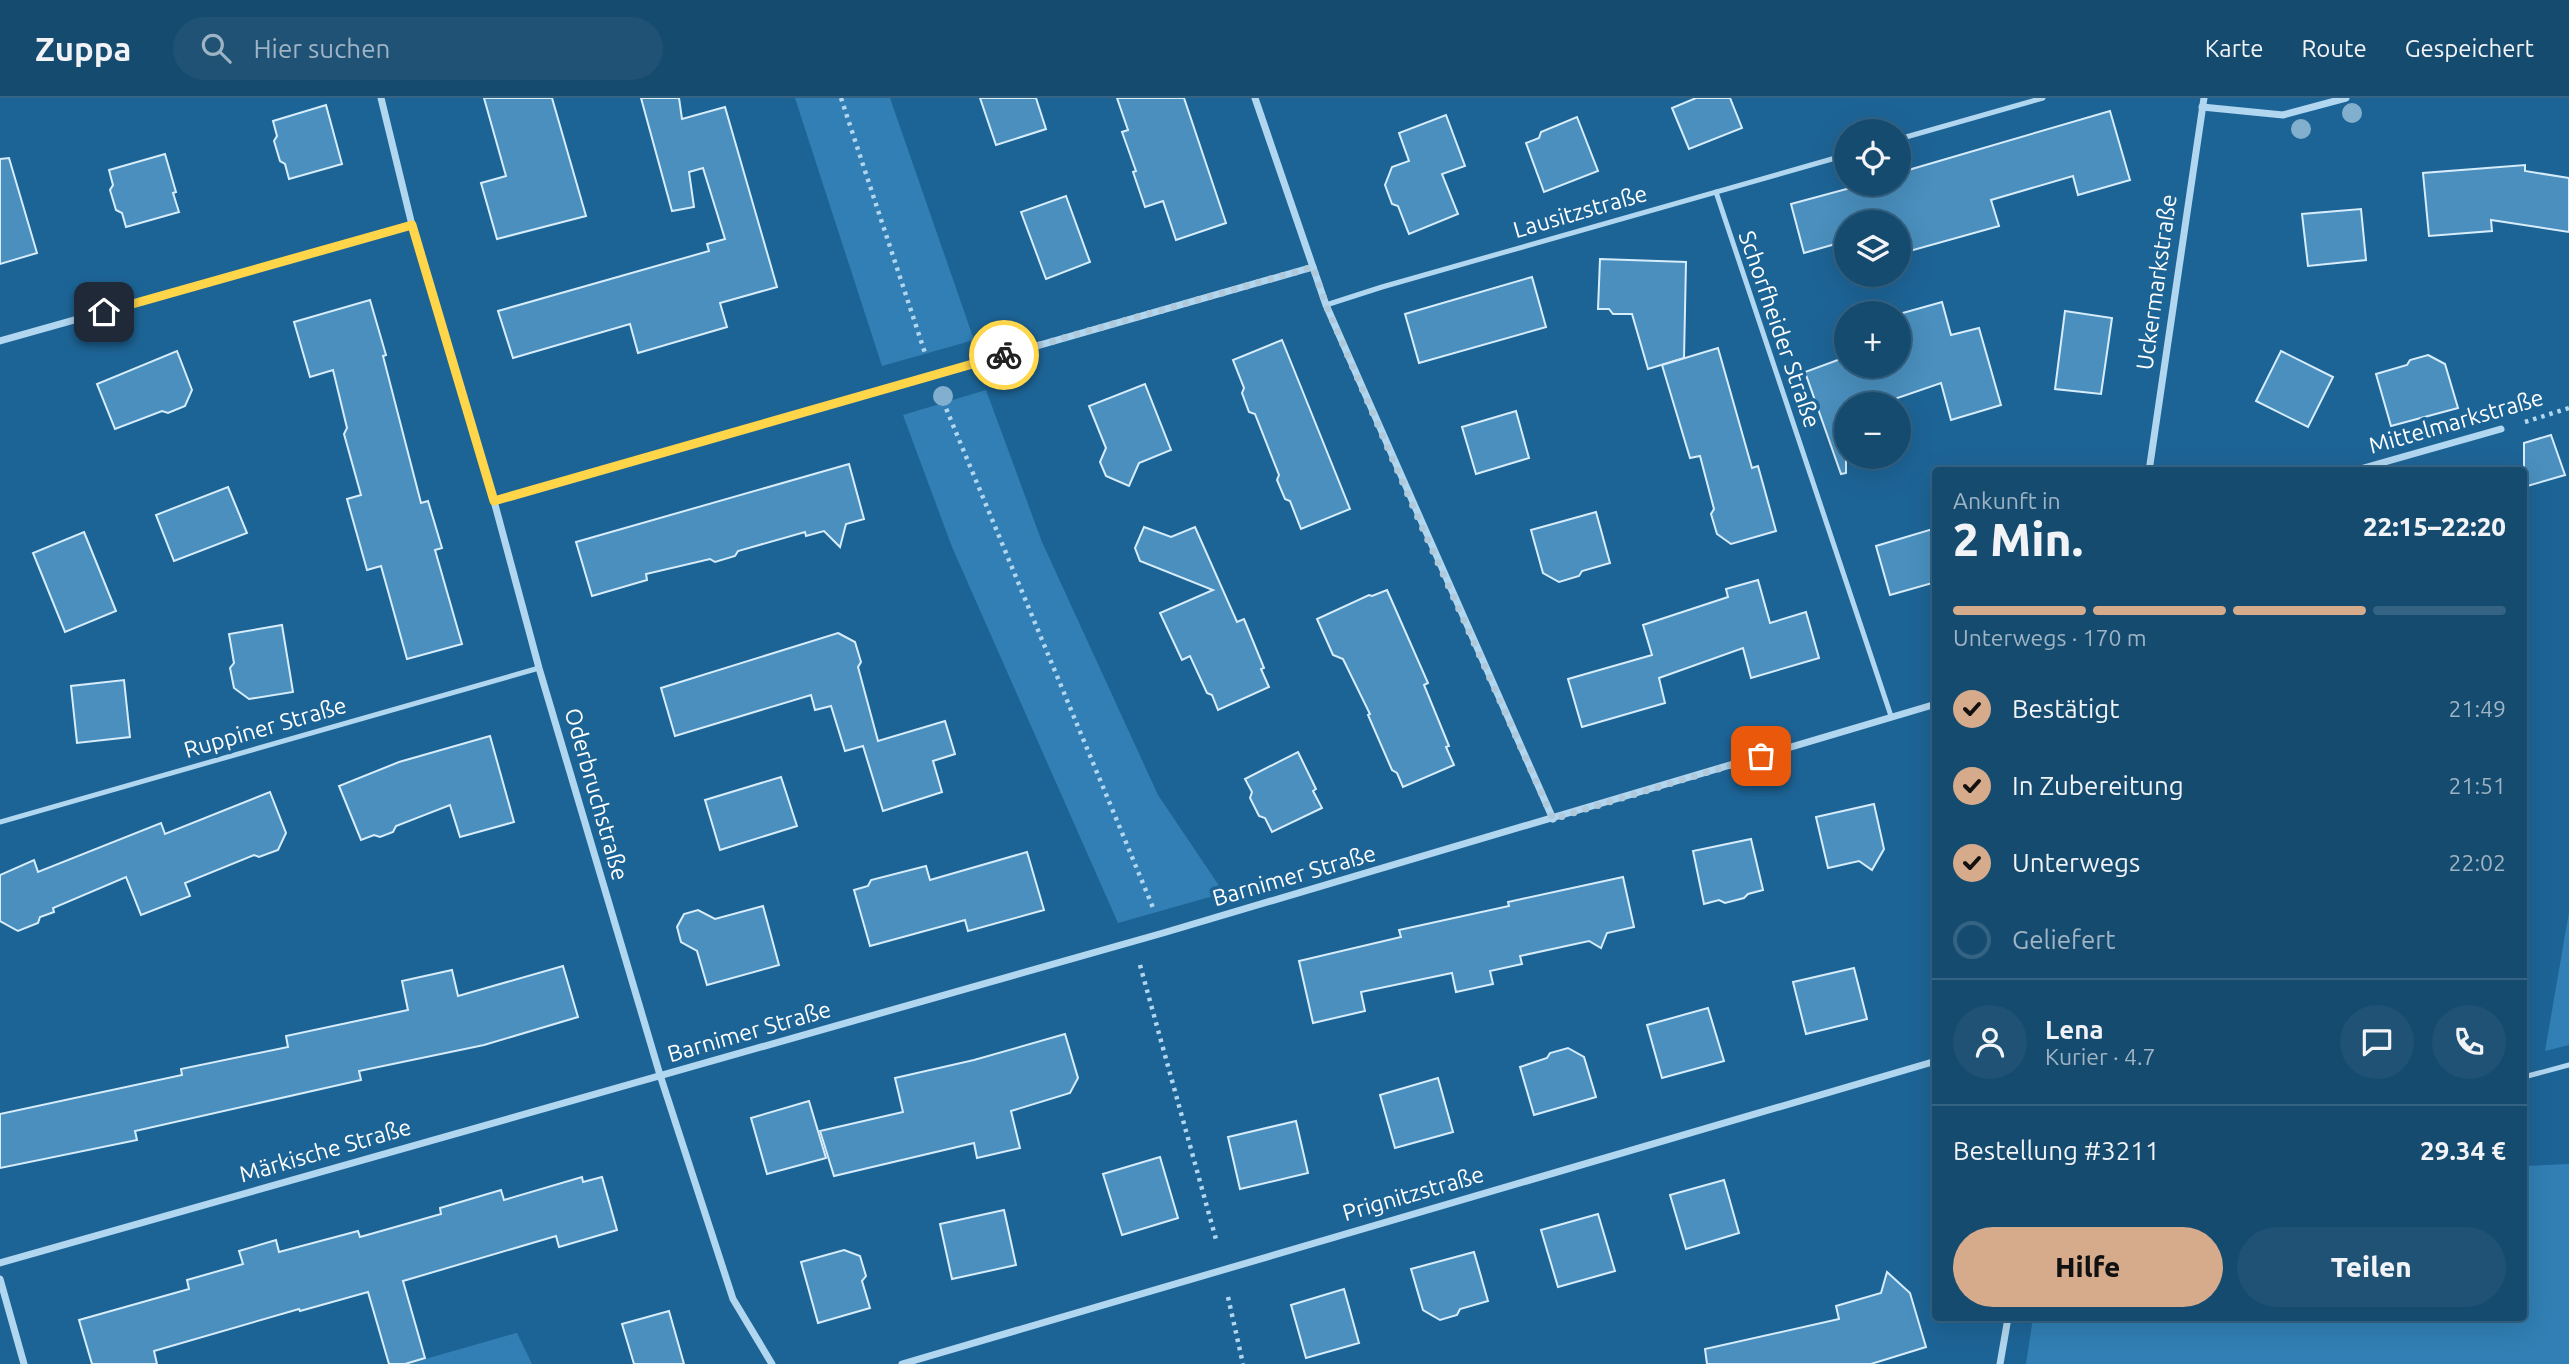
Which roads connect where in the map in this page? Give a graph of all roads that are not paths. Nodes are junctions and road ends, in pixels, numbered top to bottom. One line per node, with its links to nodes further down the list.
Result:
1 (381, 98): 9 (street, Oderbruchstraße)
2 (1255, 98): 10 (street)
3 (2043, 98): 6 (lane)
4 (2346, 98): 5 (street)
5 (2203, 102): 14 (street, Uckermarkstraße)
6 (1911, 136)
7 (1834, 158): 8 (lane, Lausitzstraße)
8 (1716, 192): 11 (lane, Lausitzstraße); 19 (lane, Schorfheider Straße)
9 (412, 225): 12 (street); 16 (street, Oderbruchstraße)
10 (1313, 267): 11 (street); 16 (street)
11 (1326, 305): 20 (street)
12 (0, 341)
13 (2501, 429): 15 (street, Mittelmarkstraße)
14 (2150, 467)
15 (2367, 467)
16 (494, 501): 17 (street, Oderbruchstraße)
17 (539, 668): 21 (lane, Ruppiner Straße); 24 (street, Oderbruchstraße)
18 (1932, 705): 19 (street, Barnimer Straße)
19 (1891, 716): 20 (street, Barnimer Straße)
20 (1553, 819): 24 (street, Barnimer Straße)
21 (0, 822)
22 (1932, 1062): 31 (street, Prignitzstraße)
23 (2569, 1065): 25 (lane)
24 (660, 1076): 26 (street, Märkische Straße); 30 (street, Oderbruchstraße)
25 (2527, 1076)
26 (0, 1264)
27 (0, 1279): 29 (street)
28 (2007, 1321): 32 (street)
29 (24, 1364)
30 (772, 1364)
31 (902, 1364)
32 (2000, 1364)

